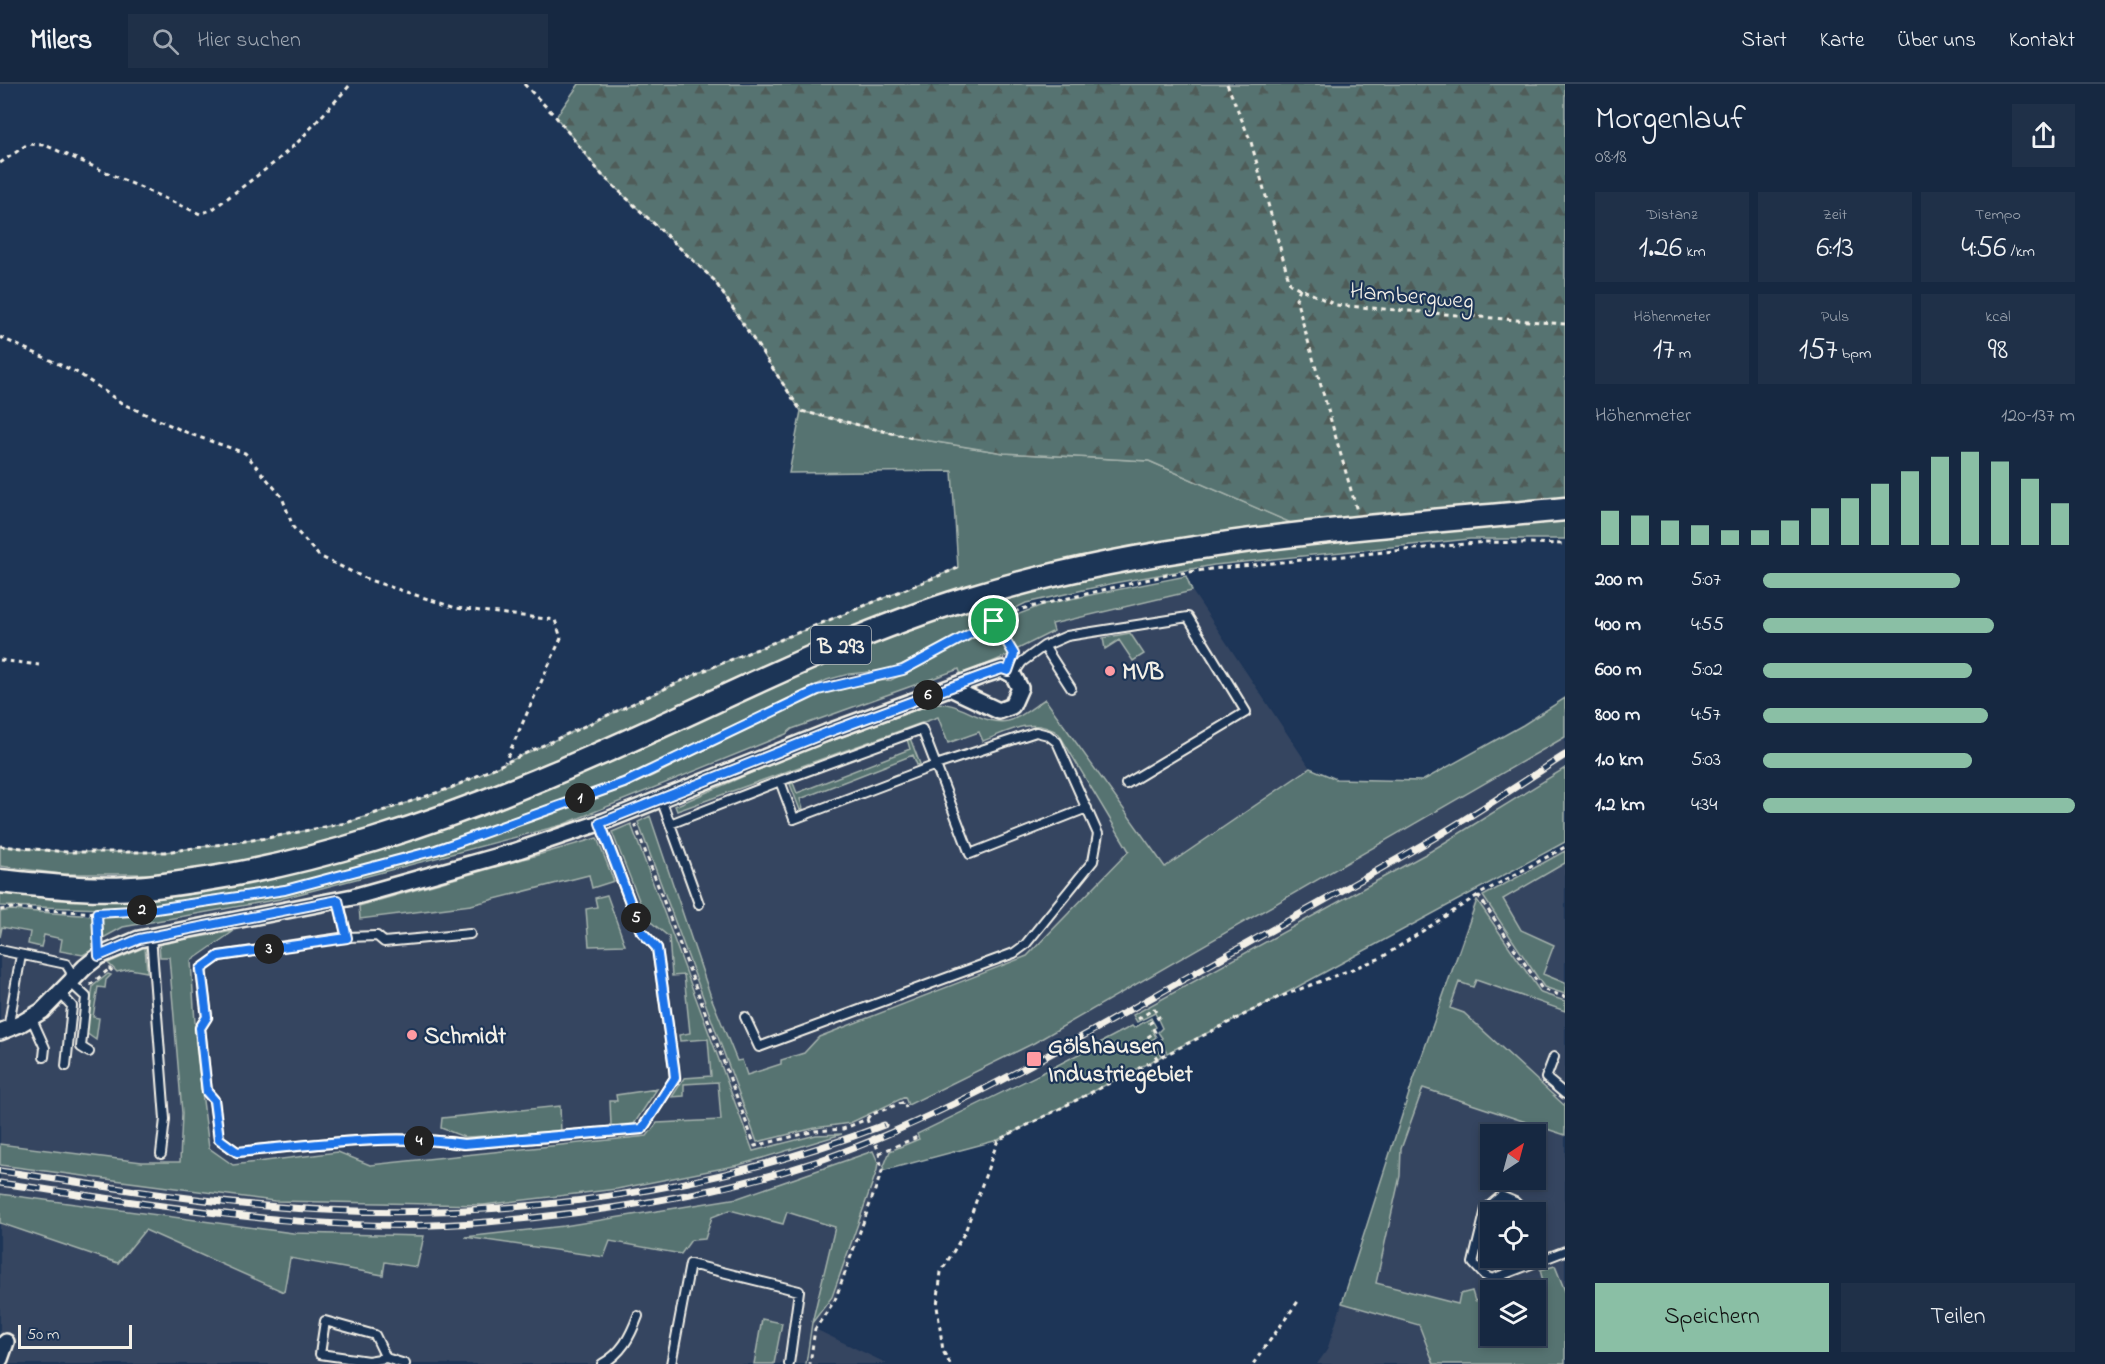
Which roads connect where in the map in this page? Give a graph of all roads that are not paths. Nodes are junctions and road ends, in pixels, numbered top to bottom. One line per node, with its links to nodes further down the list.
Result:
1 (1565, 508): 13 (main road, B 293)
2 (1044, 646): 3 (lane); 5 (lane); 8 (lane)
3 (1011, 673): 4 (street); 4 (street)
4 (950, 688): 9 (street)
5 (1071, 688)
6 (936, 765): 7 (lane); 7 (lane); 10 (lane); 10 (lane)
7 (780, 781): 12 (lane)
8 (1126, 784)
9 (661, 799): 11 (street); 12 (lane)
10 (1087, 808): 25 (lane)
11 (600, 823): 14 (street); 18 (lane)
12 (670, 824): 15 (lane)
13 (0, 881)
14 (338, 900): 17 (street); 18 (lane)
15 (699, 904)
16 (470, 934): 18 (lane)
17 (151, 936): 22 (street); 32 (lane)
18 (347, 938)
19 (0, 950): 20 (lane)
20 (21, 955): 21 (lane); 26 (lane)
21 (66, 964): 22 (lane); 23 (lane)
22 (85, 967): 23 (street)
23 (70, 989): 24 (street); 27 (lane); 30 (lane)
24 (31, 1017): 26 (street); 28 (lane)
25 (745, 1017)
26 (4, 1031)
27 (90, 1052)
28 (44, 1057)
29 (1554, 1057): 31 (lane)
30 (66, 1066)
31 (1565, 1094)
32 (161, 1154)
33 (1492, 1202): 34 (lane)
34 (1515, 1202)
35 (1480, 1234): 38 (lane)
36 (1565, 1251): 37 (lane)
37 (1546, 1256)
38 (1516, 1268)
39 (638, 1316): 44 (lane)
40 (6, 1342): 42 (street)
41 (386, 1358): 41 (lane); 43 (lane)
42 (0, 1359)
43 (405, 1364)
44 (602, 1364)
45 (671, 1364): 46 (lane)
46 (789, 1364)

